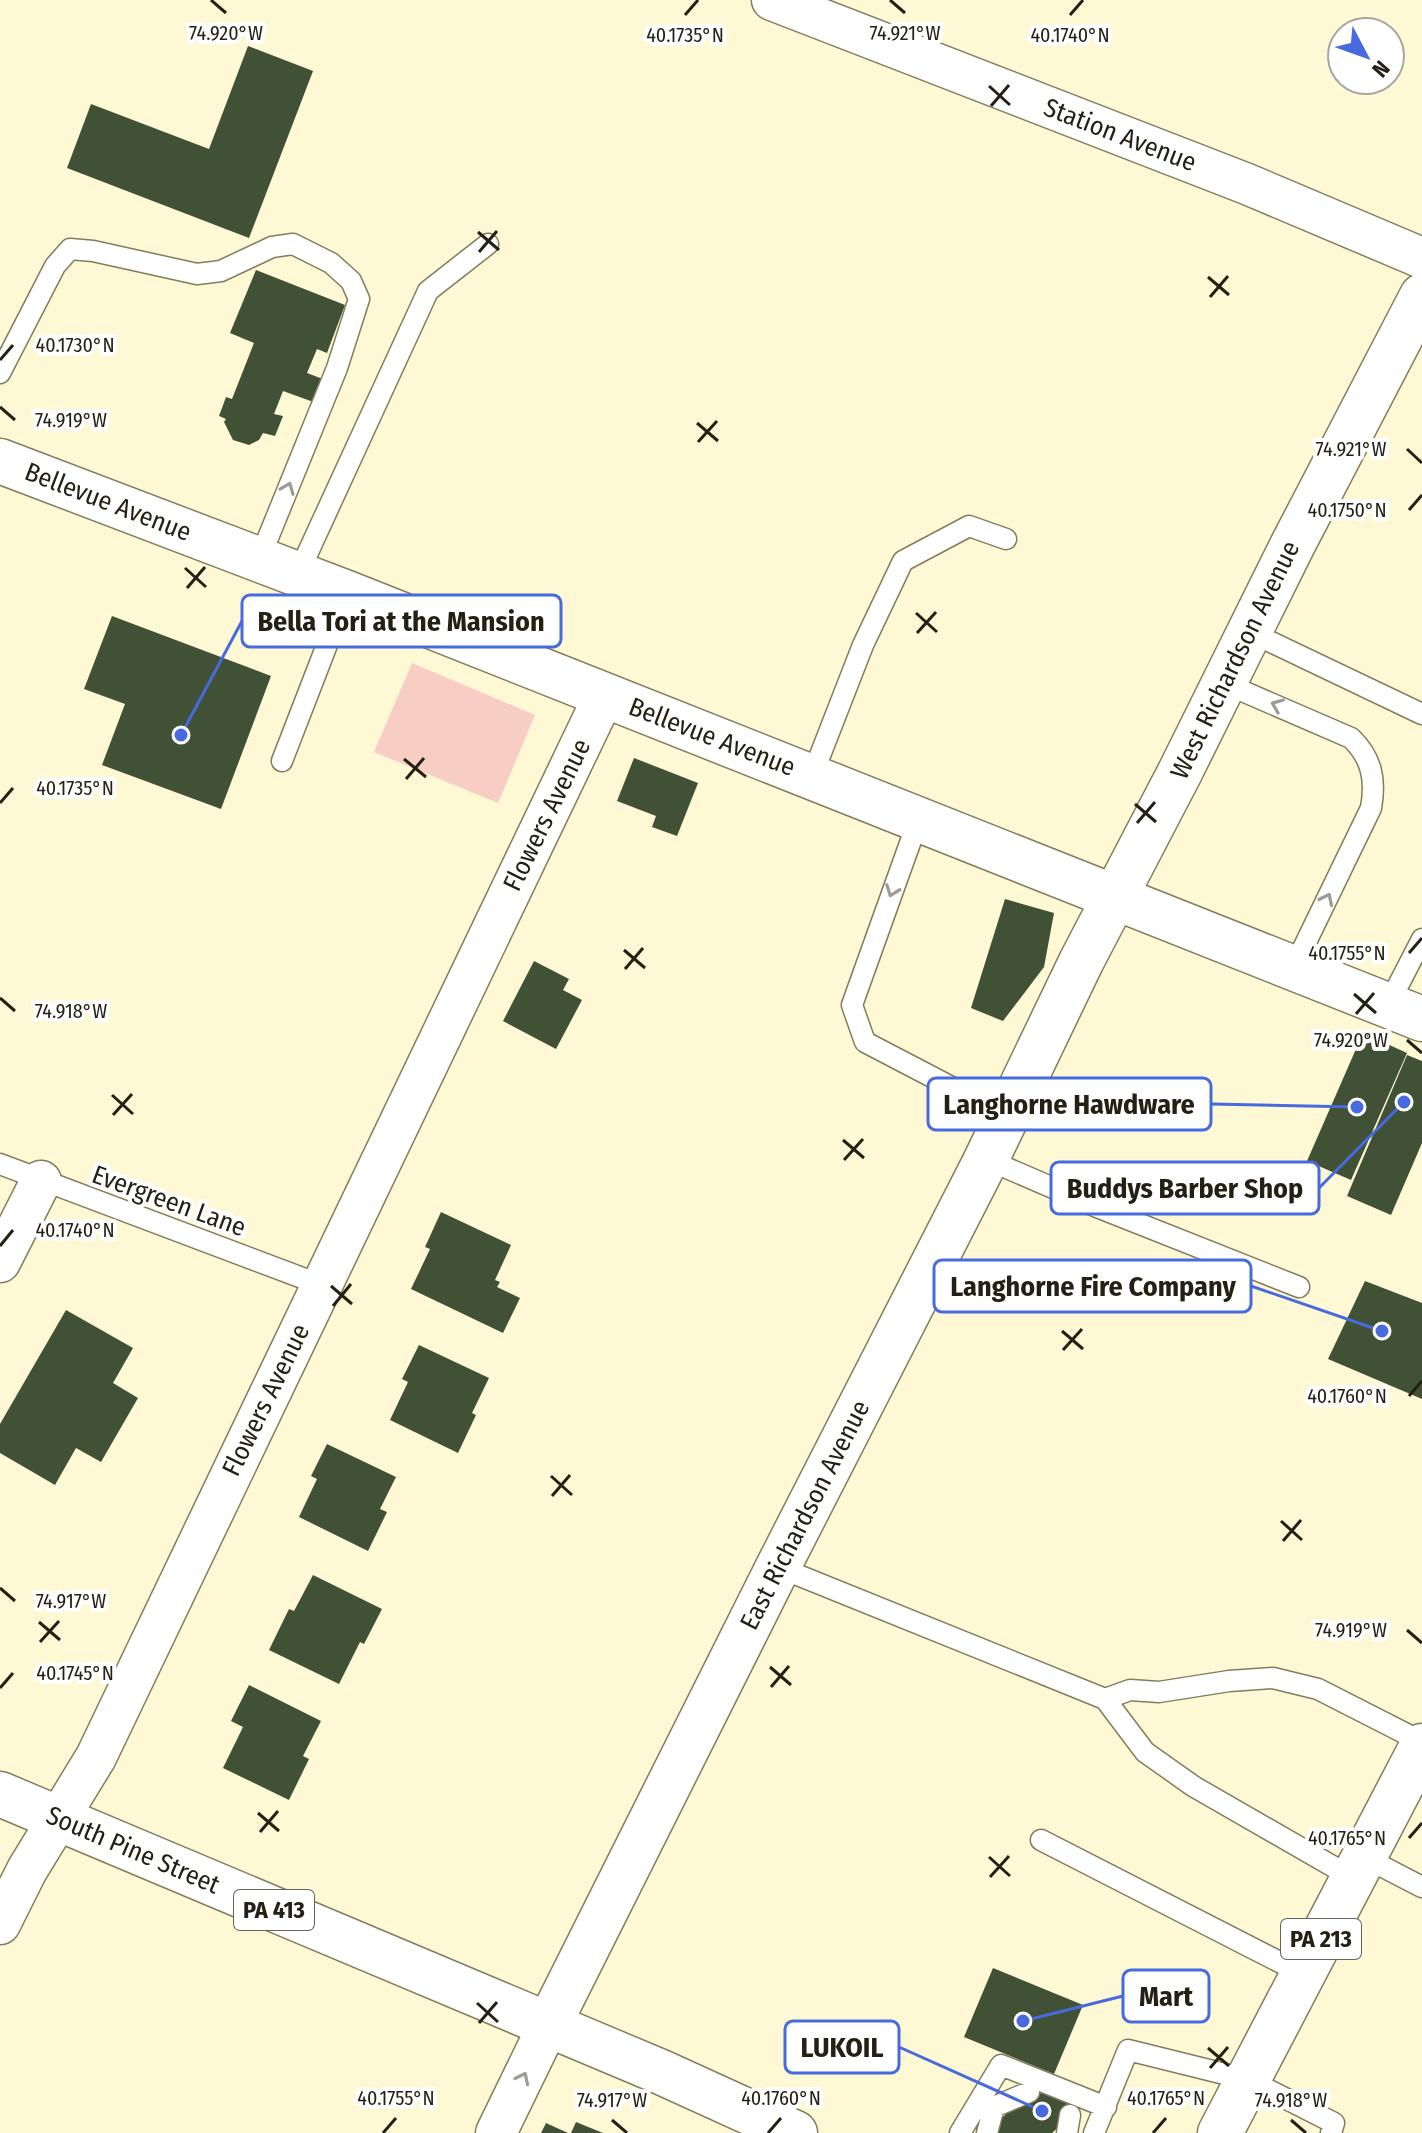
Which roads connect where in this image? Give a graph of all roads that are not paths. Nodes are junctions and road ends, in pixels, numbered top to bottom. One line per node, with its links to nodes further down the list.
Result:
1 (772, 0): 3 (street, Station Avenue)
2 (488, 244): 8 (lane)
3 (1422, 258)
4 (1422, 296): 10 (street, West Richardson Avenue)
5 (0, 373): 8 (lane, one-way to 5)
6 (0, 461): 8 (street, Bellevue Avenue)
7 (1006, 539): 15 (lane)
8 (278, 567): 9 (street, Bellevue Avenue)
9 (347, 593): 12 (street, Bellevue Avenue); 14 (lane)
10 (1250, 632): 11 (street, West Richardson Avenue); 13 (lane)
11 (1224, 683): 17 (street, West Richardson Avenue); 19 (lane, one-way to 11)
12 (604, 696): 15 (street, Bellevue Avenue); 26 (street, Flowers Avenue)
13 (1422, 714)
14 (282, 761)
15 (812, 776): 16 (street, Bellevue Avenue)
16 (919, 818): 17 (street, Bellevue Avenue); 21 (lane, one-way to 21)
17 (1115, 898): 19 (street, Bellevue Avenue); 21 (street, East Richardson Avenue)
18 (1422, 939): 20 (lane)
19 (1293, 969): 20 (street, Bellevue Avenue)
20 (1404, 1013)
21 (1007, 1116): 22 (street, East Richardson Avenue)
22 (986, 1159): 27 (lane); 28 (street, East Richardson Avenue)
23 (0, 1164): 24 (lane, Evergreen Lane)
24 (41, 1181): 25 (street); 26 (lane, Evergreen Lane)
25 (0, 1262)
26 (321, 1285): 32 (street, Flowers Avenue)
27 (1299, 1287)
28 (778, 1567): 29 (lane); 38 (street, East Richardson Avenue)
29 (1105, 1699): 30 (lane); 34 (lane)
30 (1418, 1761): 34 (street, PA 213)
31 (0, 1794): 32 (street, South Pine Street / PA 413)
32 (59, 1818): 36 (street, Flowers Avenue); 38 (street, South Pine Street / PA 413)
33 (1041, 1840): 37 (lane)
34 (1359, 1867): 35 (lane); 37 (street, PA 213)
35 (1422, 1887)
36 (0, 1924)
37 (1303, 1974): 39 (street, PA 213)
38 (549, 2024): 43 (street, East Richardson Avenue, one-way to 38); 44 (street, South Pine Street / PA 413)
39 (1249, 2080): 42 (lane); 48 (street, PA 213); 49 (lane)
40 (1029, 2092): 41 (lane)
41 (993, 2107): 42 (lane); 45 (lane); 46 (lane)
42 (1106, 2107): 47 (lane)
43 (496, 2133)
44 (795, 2133)
45 (960, 2133)
46 (987, 2133)
47 (1094, 2133)
48 (1220, 2133)
49 (1331, 2133)

